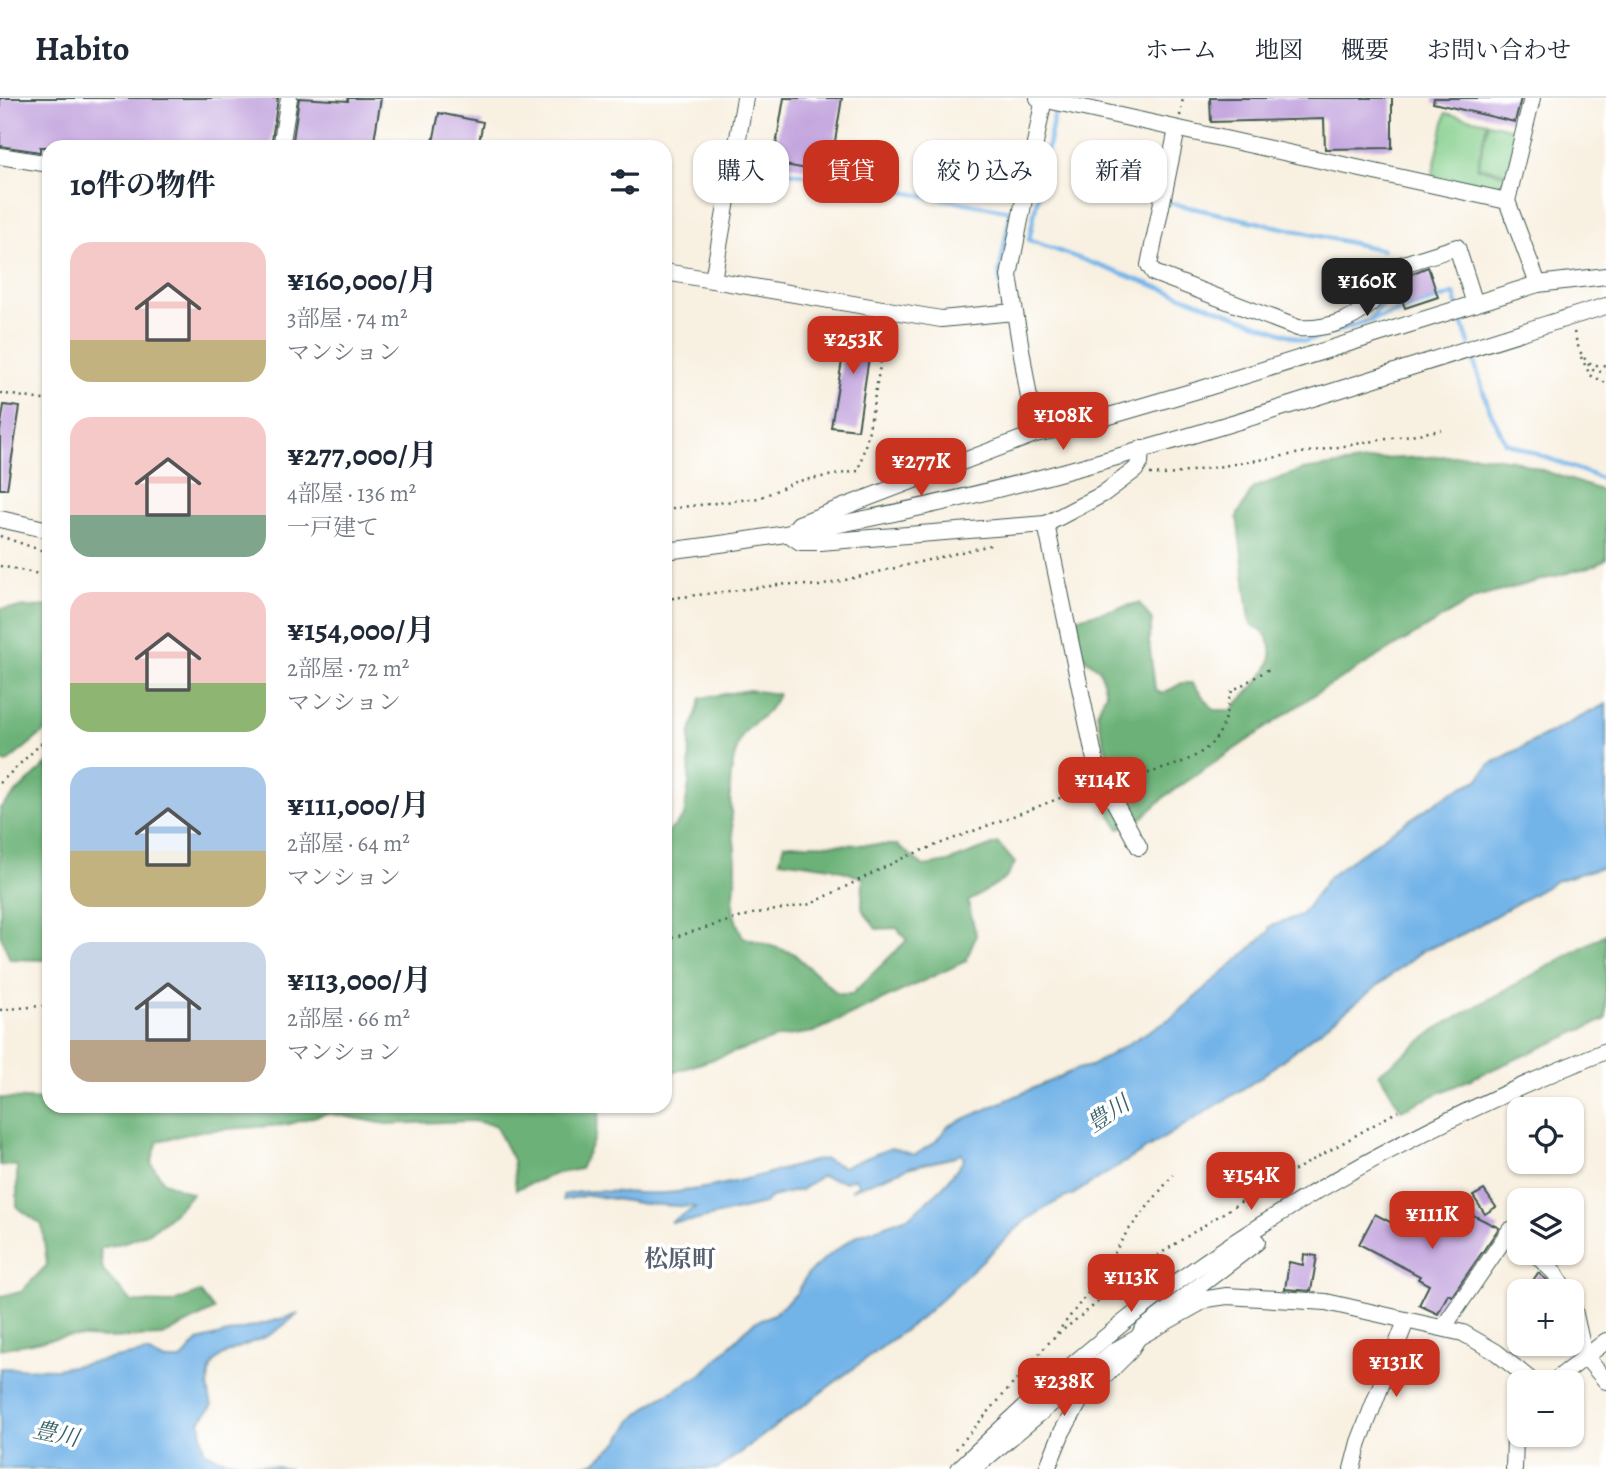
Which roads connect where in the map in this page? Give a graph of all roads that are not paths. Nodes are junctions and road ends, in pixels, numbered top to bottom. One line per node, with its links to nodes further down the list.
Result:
1 (289, 98): 6 (street)
2 (745, 98): 12 (street)
3 (1532, 98): 9 (street)
4 (1047, 100): 5 (street); 16 (street)
5 (1177, 129): 9 (street); 17 (street)
6 (282, 140)
7 (0, 156): 8 (street)
8 (42, 163)
9 (1507, 201): 13 (street)
10 (672, 273): 12 (street)
11 (1606, 276): 13 (street)
12 (713, 280): 16 (street)
13 (1538, 284): 14 (street)
14 (1471, 306): 17 (street); 18 (street)
15 (1606, 306): 20 (street)
16 (1014, 312): 19 (street)
17 (1297, 330): 18 (street)
18 (1294, 355): 19 (street)
19 (1035, 434): 24 (street)
20 (1141, 449): 22 (street); 24 (street)
21 (0, 519): 23 (street)
22 (1046, 524): 24 (street); 26 (street)
23 (42, 527)
24 (790, 535): 25 (street)
25 (672, 550)
26 (1139, 847)
27 (1606, 1051): 28 (street)
28 (1290, 1209): 34 (street); 42 (street)
29 (1507, 1234): 33 (street)
30 (1547, 1265): 31 (street)
31 (1558, 1279)
32 (1406, 1321): 33 (street); 34 (street); 45 (street)
33 (1443, 1328): 38 (street)
34 (1139, 1339): 43 (street); 44 (street)
35 (1606, 1341): 36 (street)
36 (1584, 1355): 40 (street)
37 (1583, 1356): 39 (street)
38 (1517, 1370)
39 (1567, 1370)
40 (1606, 1381)
41 (1515, 1447): 46 (street)
42 (959, 1469)
43 (973, 1469)
44 (1047, 1469)
45 (1352, 1469)
46 (1514, 1469)

